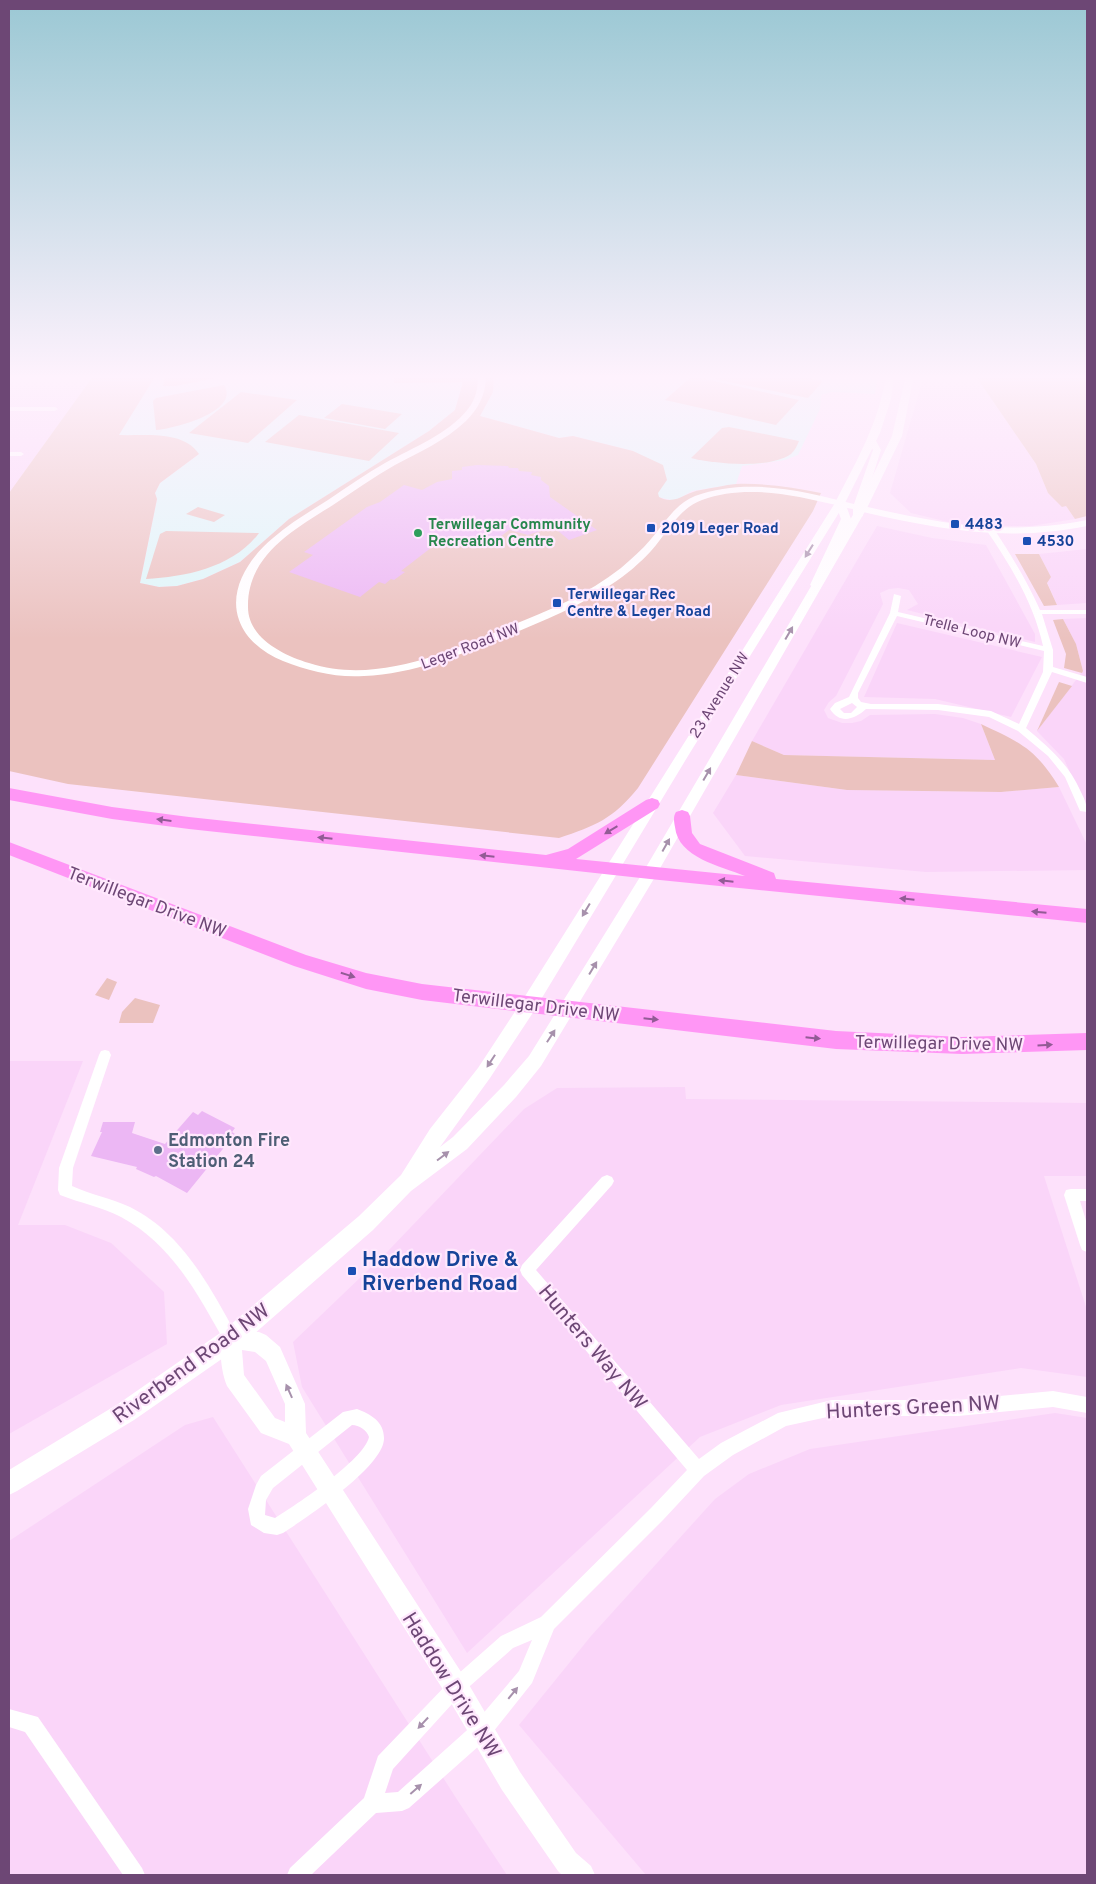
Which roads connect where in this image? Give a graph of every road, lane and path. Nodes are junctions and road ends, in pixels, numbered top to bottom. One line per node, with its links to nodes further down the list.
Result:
1 (391, 463): 5 (street, Leger Road NW)
2 (862, 463): 5 (main road, 23 Avenue NW)
3 (873, 463): 6 (street)
4 (883, 463): 6 (main road, 23 Avenue NW)
5 (840, 508): 6 (street, Leger Road NW); 11 (street); 23 (main road, 23 Avenue NW, one-way to 23)
6 (859, 510): 8 (street); 10 (street); 11 (main road, 23 Avenue NW)
7 (1087, 524): 8 (street)
8 (991, 531): 10 (street)
9 (1065, 538): 10 (street)
10 (998, 542): 13 (street)
11 (811, 596): 25 (main road, 23 Avenue NW, one-way to 11)
12 (897, 596): 15 (street)
13 (1038, 612): 14 (street); 16 (street)
14 (1087, 612)
15 (894, 613): 16 (street, Trelle Loop NW); 19 (street)
16 (1050, 650): 17 (street)
17 (1048, 668): 18 (street); 21 (street)
18 (1087, 680)
19 (853, 699): 20 (street); 20 (street)
20 (863, 706): 21 (street)
21 (1021, 729): 24 (street)
22 (9, 794): 27 (main road, one-way to 22)
23 (652, 804): 27 (main road, one-way to 27); 28 (main road, 23 Avenue NW)
24 (1087, 809)
25 (682, 816): 29 (main road, 23 Avenue NW, one-way to 25); 30 (main road)
26 (9, 848): 32 (main road, Terwillegar Drive NW, one-way to 32)
27 (535, 861): 28 (main road)
28 (612, 868): 29 (main road); 32 (main road, 23 Avenue NW, one-way to 32)
29 (650, 873): 30 (main road, one-way to 29); 33 (main road, 23 Avenue NW, one-way to 29)
30 (792, 888): 31 (main road, one-way to 30)
31 (1087, 916)
32 (528, 1006): 33 (main road, Terwillegar Drive NW); 37 (main road, Riverbend Road NW, one-way to 37)
33 (568, 1010): 34 (main road, Terwillegar Drive NW, one-way to 34); 37 (main road, Riverbend Road NW, one-way to 33)
34 (1087, 1042)
35 (105, 1055): 40 (street)
36 (607, 1181): 43 (street, Hunters Way NW)
37 (404, 1185): 40 (main road, Riverbend Road NW)
38 (1087, 1195): 39 (street)
39 (1087, 1245)
40 (231, 1339): 42 (street); 42 (street, Haddow Drive NW, one-way to 40); 44 (main road, Riverbend Road NW)
41 (1087, 1405): 43 (street, Hunters Green NW)
42 (300, 1444): 45 (street, Haddow Drive NW); 45 (street); 45 (street)
43 (698, 1470): 46 (street, Hunters Green NW)
44 (9, 1483)
45 (329, 1490): 47 (street, Haddow Drive NW)
46 (547, 1623): 47 (street, Hunters Green NW); 49 (street, Hunters Green NW, one-way to 46)
47 (456, 1687): 49 (street, Haddow Drive NW); 50 (street, Hunters Green NW, one-way to 50)
48 (9, 1718): 51 (street)
49 (482, 1730): 50 (street, Hunters Green NW, one-way to 49); 53 (street, Haddow Drive NW)
50 (372, 1804): 52 (street)
51 (134, 1875)
52 (297, 1875)
53 (582, 1875)

